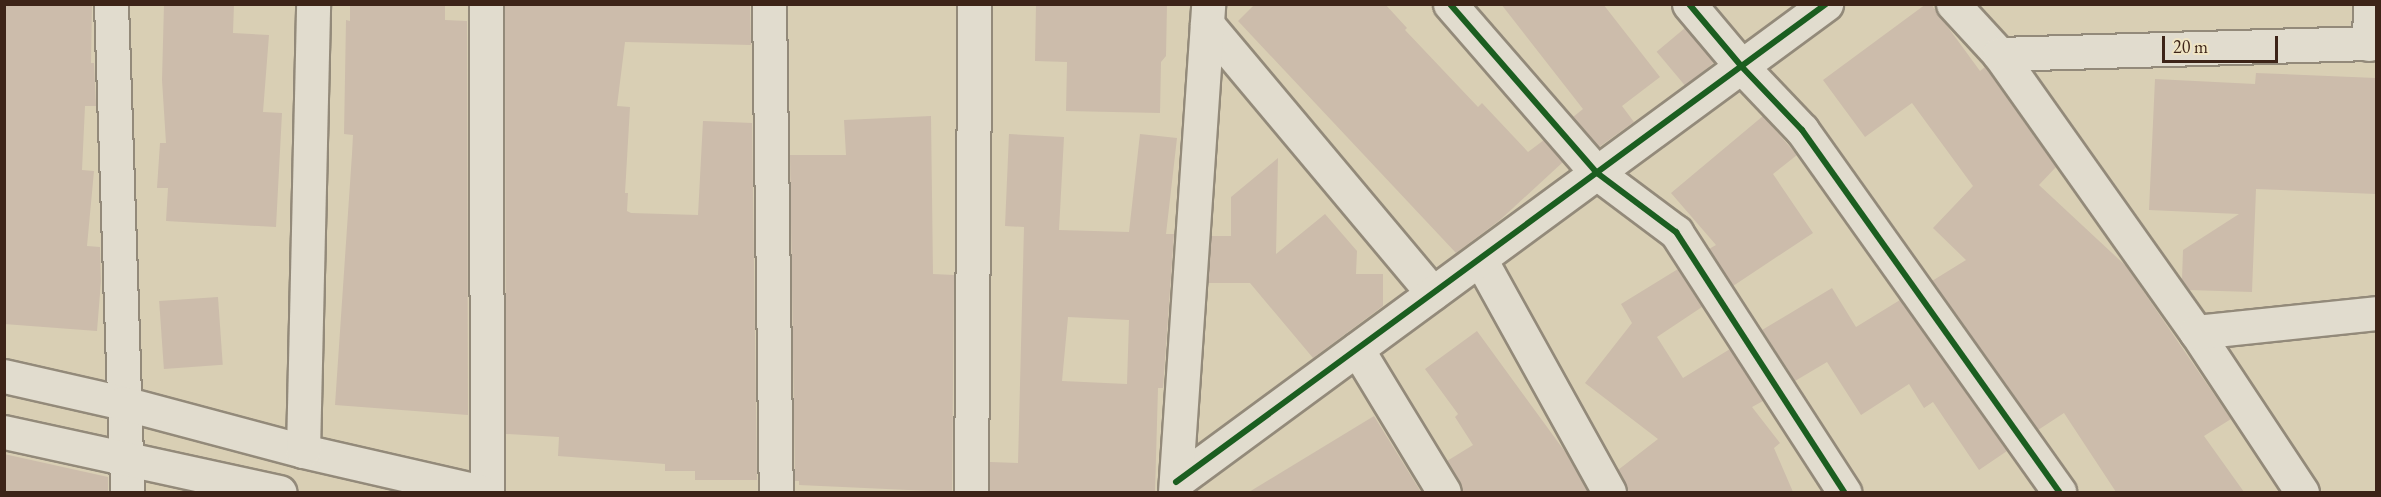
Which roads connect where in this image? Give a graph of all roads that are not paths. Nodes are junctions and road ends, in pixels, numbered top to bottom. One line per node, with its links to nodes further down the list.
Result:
1 (111, 4): 22 (street)
2 (313, 4): 24 (street)
3 (486, 4): 30 (street)
4 (769, 4): 31 (street)
5 (974, 4): 32 (street)
6 (1450, 4): 15 (street)
7 (1689, 4): 14 (street)
8 (1826, 4): 14 (street)
9 (1953, 4): 13 (street)
10 (2370, 4): 12 (street)
11 (1208, 14): 17 (street); 26 (street)
12 (2373, 44): 13 (street)
13 (1999, 54): 19 (street)
14 (1742, 67): 15 (street); 36 (street)
15 (1597, 173): 16 (street); 35 (street)
16 (1480, 259): 17 (street); 34 (street)
17 (1434, 293): 20 (street)
18 (2376, 313): 19 (street)
19 (2196, 332): 37 (street)
20 (1357, 349): 26 (street); 33 (street)
21 (4, 376): 22 (street)
22 (123, 403): 24 (street); 25 (street)
23 (4, 432): 25 (street)
24 (303, 451): 29 (street)
25 (126, 459): 27 (street); 28 (street)
26 (1176, 487)
27 (127, 492)
28 (280, 492)
29 (482, 492)
30 (488, 492)
31 (776, 492)
32 (971, 492)
33 (1444, 492)
34 (1609, 492)
35 (1844, 492)
36 (2059, 492)
37 (2302, 492)

